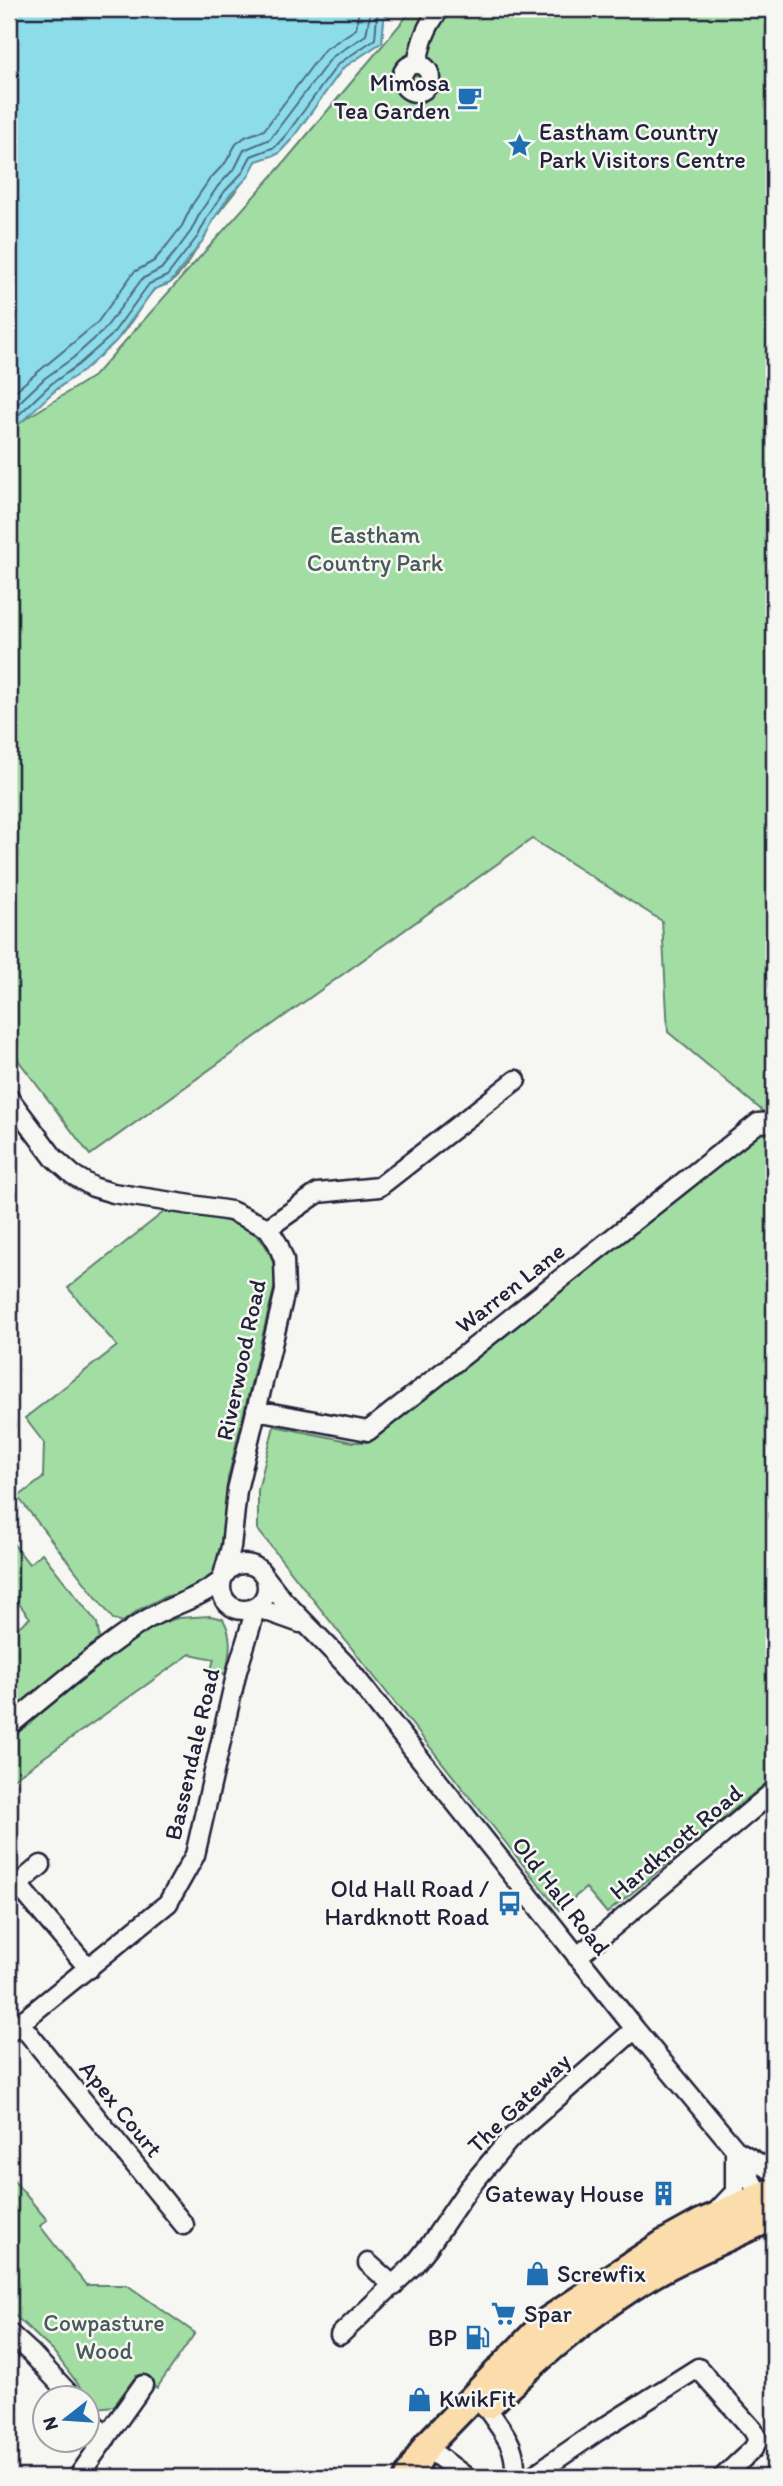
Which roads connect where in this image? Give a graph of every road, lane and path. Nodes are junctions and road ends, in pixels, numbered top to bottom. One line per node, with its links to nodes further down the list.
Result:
1 (440, 9): 2 (street)
2 (417, 64)
3 (516, 1080): 6 (street)
4 (9, 1098): 6 (street)
5 (774, 1122): 7 (street, Warren Lane)
6 (268, 1228): 7 (street, Riverwood Road)
7 (256, 1410): 8 (street, Riverwood Road)
8 (234, 1517): 9 (street, Riverwood Road); 10 (street, Riverwood Road)
9 (262, 1573): 10 (street); 12 (street); 14 (street, Old Hall Road)
10 (222, 1580): 11 (street); 13 (street)
11 (230, 1606): 12 (street); 13 (street); 15 (street, Bassendale Road)
12 (255, 1607): 14 (street, Old Hall Road); 15 (street, Bassendale Road)
13 (173, 1608): 16 (street)
14 (315, 1632): 20 (street, Old Hall Road)
15 (240, 1657): 21 (street, Bassendale Road)
16 (9, 1726)
17 (774, 1791): 20 (street, Hardknott Road)
18 (41, 1864): 19 (street)
19 (13, 1888): 21 (street)
20 (577, 1957): 23 (street, Old Hall Road)
21 (89, 1969): 22 (street, Bassendale Road)
22 (14, 2028): 28 (street, Apex Court)
23 (635, 2029): 24 (street, Old Hall Road); 30 (street, The Gateway)
24 (735, 2149): 25 (street); 26 (street, Old Hall Road); 27 (street)
25 (774, 2172)
26 (769, 2205): 27 (highway); 35 (highway)
27 (701, 2223): 40 (highway)
28 (184, 2225)
29 (368, 2263): 30 (street)
30 (394, 2286): 32 (street, The Gateway)
31 (9, 2333): 33 (street)
32 (340, 2335)
33 (59, 2384)
34 (143, 2385): 37 (street)
35 (486, 2407): 38 (highway); 42 (street)
36 (102, 2433): 37 (street)
37 (106, 2438): 39 (street)
38 (432, 2467): 41 (street)
39 (78, 2477)
40 (408, 2477)
41 (466, 2477)
42 (514, 2477)
43 (531, 2477): 44 (street)
44 (723, 2477)

